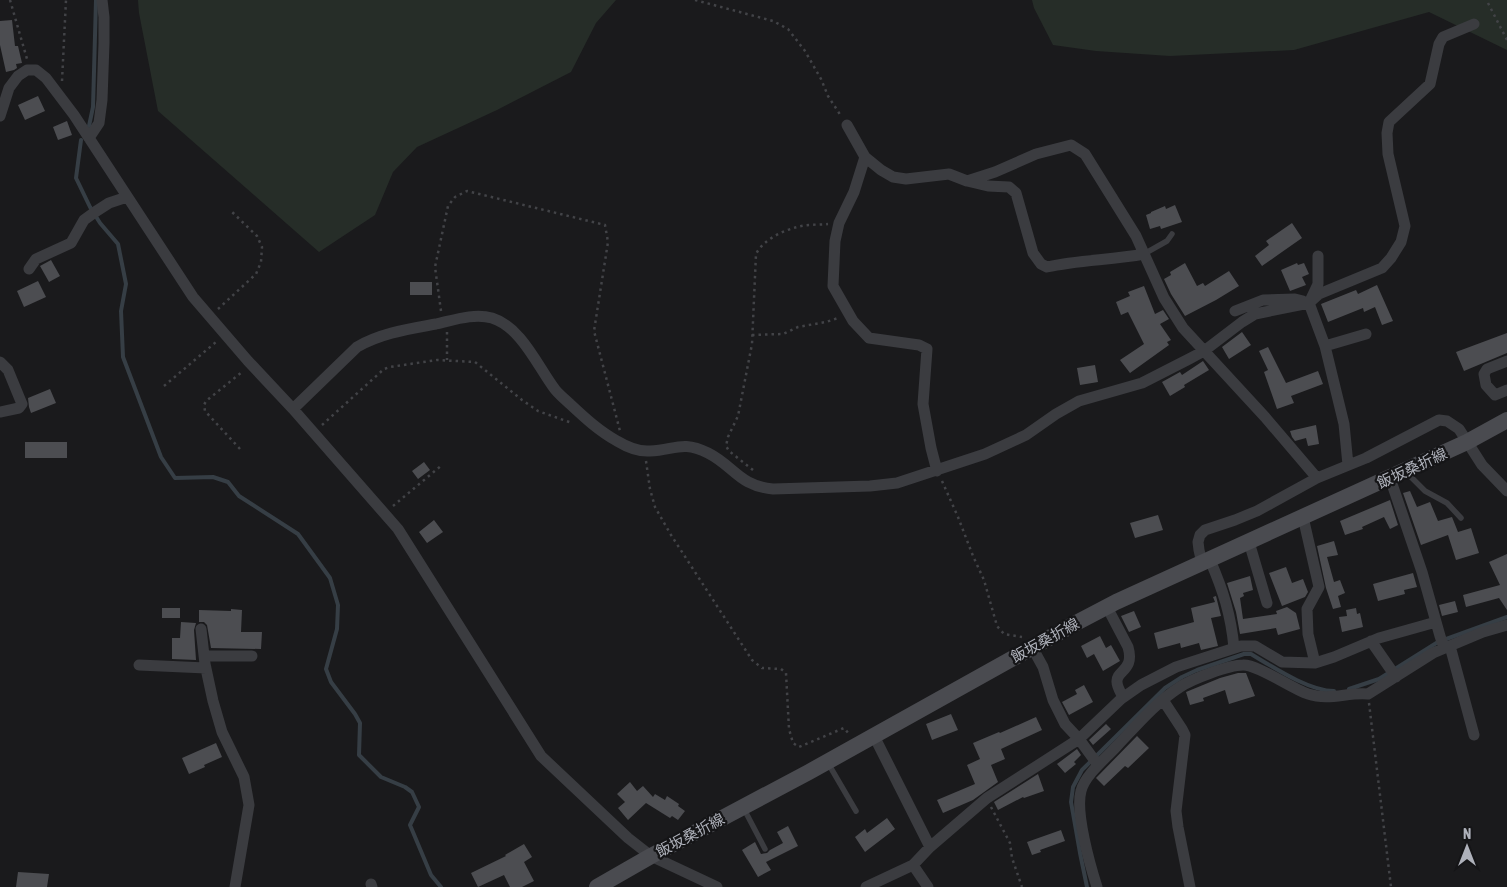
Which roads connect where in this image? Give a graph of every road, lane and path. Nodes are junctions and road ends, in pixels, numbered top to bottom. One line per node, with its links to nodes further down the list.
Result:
1 (10, 0): 8 (path)
2 (66, 0): 9 (path)
3 (102, 0): 12 (street)
4 (695, 0): 11 (path)
5 (1488, 3): 7 (path)
6 (1474, 24): 22 (street)
7 (1507, 40)
8 (30, 70): 9 (street); 10 (street)
9 (60, 95): 12 (street)
10 (0, 116)
11 (848, 125): 13 (street)
12 (89, 138): 15 (street)
13 (865, 157): 14 (street); 17 (street)
14 (967, 181): 19 (street); 19 (street)
15 (127, 196): 21 (street); 25 (street)
16 (230, 210): 25 (path)
17 (839, 223): 23 (street); 29 (path)
18 (1172, 234): 19 (lane)
19 (1144, 254): 31 (street)
20 (1318, 256): 22 (street)
21 (29, 269)
22 (1309, 303): 24 (street); 30 (street); 31 (street)
23 (847, 310): 29 (path); 49 (street)
24 (1235, 311)
25 (210, 317): 28 (street)
26 (444, 322): 32 (path); 38 (street); 41 (street); 43 (path)
27 (1366, 334): 30 (street)
28 (225, 335): 35 (street); 36 (path)
29 (752, 335): 52 (path)
30 (1325, 346): 48 (street)
31 (1204, 351): 49 (street); 51 (street)
32 (447, 360): 41 (path); 42 (path)
33 (1507, 361): 37 (street)
34 (0, 362): 39 (street)
35 (250, 364): 38 (street); 45 (path)
36 (164, 386)
37 (1507, 390)
38 (293, 409): 42 (street)
39 (0, 412)
40 (1507, 420): 44 (main road, 飯坂桑折線)
41 (588, 421): 43 (street)
42 (313, 432): 54 (street)
43 (620, 442): 46 (street)
44 (1467, 442): 48 (street); 50 (main road, 飯坂桑折線); 53 (street)
45 (240, 449)
46 (644, 450): 52 (street); 79 (path)
47 (442, 465): 54 (path)
48 (1348, 465): 51 (street)
49 (937, 471): 52 (street); 66 (path)
50 (1398, 474): 55 (main road, 飯坂桑折線); 56 (lane); 61 (street)
51 (1317, 478): 58 (street)
52 (753, 486)
53 (1507, 491)
54 (384, 513): 87 (street)
55 (1303, 517): 57 (main road, 飯坂桑折線); 70 (street)
56 (1461, 518)
57 (1249, 542): 58 (main road, 飯坂桑折線); 59 (street)
58 (1206, 561): 60 (main road, 飯坂桑折線); 67 (street)
59 (1267, 602)
60 (1107, 607): 66 (main road, 飯坂桑折線); 74 (street)
61 (1436, 622): 64 (street); 65 (street)
62 (1507, 625): 65 (street)
63 (201, 629): 69 (street)
64 (1371, 641): 70 (street); 72 (street)
65 (1444, 643): 72 (street); 76 (street)
66 (1032, 647): 77 (main road, 飯坂桑折線); 78 (street)
67 (1241, 654): 70 (street); 73 (street); 74 (street); 75 (street)
68 (252, 656): 69 (street)
69 (205, 662): 71 (street); 89 (street)
70 (1315, 662)
71 (139, 665)
72 (1393, 673): 73 (street)
73 (1368, 694): 97 (path)
74 (1123, 697): 78 (street)
75 (1163, 700): 80 (street); 96 (street)
76 (1474, 735)
77 (874, 736): 79 (main road, 飯坂桑折線); 85 (street)
78 (1079, 739): 80 (street); 82 (street)
79 (857, 745): 81 (main road, 飯坂桑折線)
80 (1094, 760): 95 (street)
81 (827, 762): 83 (main road, 飯坂桑折線); 84 (lane)
82 (987, 798): 85 (street); 94 (path)
83 (743, 807): 86 (lane); 87 (main road, 飯坂桑折線)
84 (856, 810)
85 (930, 847): 88 (street)
86 (765, 849)
87 (651, 856): 90 (main road, 飯坂桑折線); 91 (street)
88 (913, 865): 92 (street); 93 (street)
89 (235, 887)
90 (597, 887)
91 (717, 887)
92 (866, 887)
93 (928, 887)
94 (1022, 887)
95 (1097, 887)
96 (1190, 887)
97 (1391, 887)

